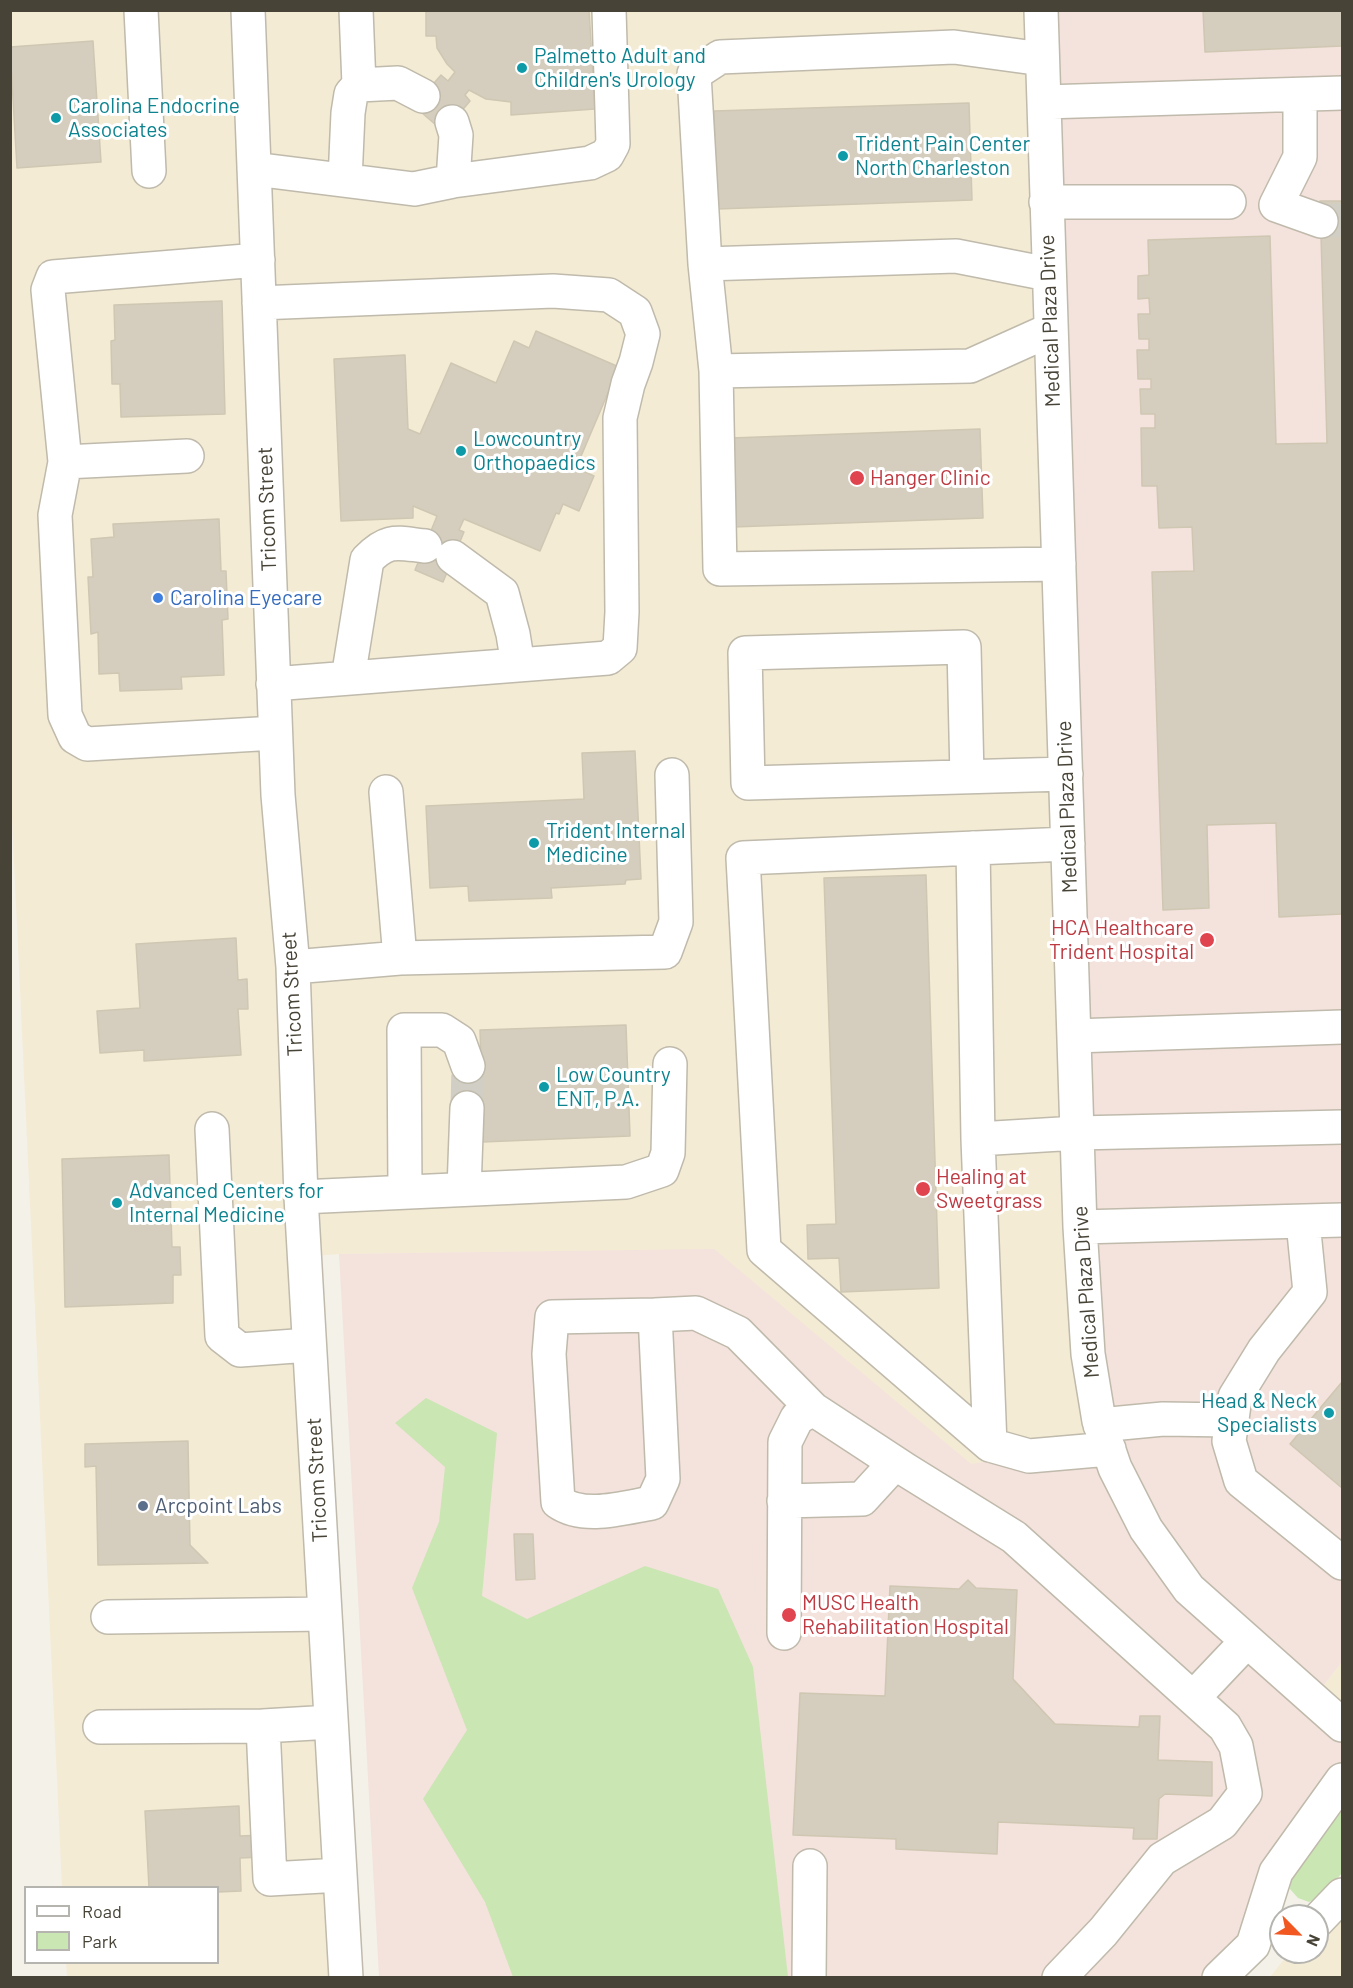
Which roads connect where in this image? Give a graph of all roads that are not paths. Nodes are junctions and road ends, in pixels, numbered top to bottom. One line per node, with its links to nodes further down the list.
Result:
1 (141, 10): 14 (street)
2 (248, 10): 13 (street, Tricom Street)
3 (356, 10): 7 (street)
4 (609, 10): 16 (street)
5 (1041, 10): 6 (street, Medical Plaza Drive)
6 (1042, 59): 11 (street, Medical Plaza Drive); 21 (street)
7 (359, 85): 8 (street); 15 (street)
8 (410, 89)
9 (1342, 93): 10 (street)
10 (1300, 95): 11 (street); 19 (street)
11 (1044, 102): 17 (street, Medical Plaza Drive)
12 (454, 129): 16 (street)
13 (254, 169): 15 (street); 20 (street, Tricom Street)
14 (148, 171)
15 (345, 180): 16 (street)
16 (453, 181)
17 (1046, 202): 18 (street); 22 (street, Medical Plaza Drive)
18 (1229, 202)
19 (1321, 221)
20 (258, 260): 23 (street, Tricom Street); 27 (street)
21 (705, 264): 22 (street); 25 (street)
22 (1048, 274): 24 (street, Medical Plaza Drive)
23 (259, 303): 29 (street); 31 (street, Tricom Street)
24 (1050, 330): 25 (street); 28 (street, Medical Plaza Drive)
25 (716, 371): 28 (street)
26 (187, 456): 27 (street)
27 (65, 462): 32 (street)
28 (1059, 564): 33 (street, Medical Plaza Drive)
29 (518, 665): 30 (street); 30 (street)
30 (348, 678): 31 (street)
31 (273, 684): 32 (street, Tricom Street)
32 (275, 733): 40 (street, Tricom Street)
33 (1066, 774): 35 (street); 37 (street, Medical Plaza Drive)
34 (672, 776): 39 (street)
35 (967, 777): 35 (street)
36 (386, 792): 39 (street)
37 (1068, 844): 38 (street); 42 (street, Medical Plaza Drive)
38 (973, 848): 49 (street); 61 (street)
39 (400, 958): 40 (street)
40 (293, 968): 52 (street, Tricom Street)
41 (1342, 1027): 42 (street)
42 (1074, 1036): 48 (street, Medical Plaza Drive)
43 (670, 1064): 50 (street)
44 (468, 1066): 51 (street)
45 (467, 1107): 50 (street)
46 (1342, 1127): 48 (street)
47 (212, 1129): 57 (street)
48 (1077, 1133): 49 (street); 55 (street, Medical Plaza Drive)
49 (978, 1140): 61 (street)
50 (464, 1189): 51 (street)
51 (405, 1192): 52 (street)
52 (300, 1197): 57 (street, Tricom Street)
53 (1342, 1220): 54 (street)
54 (1303, 1222): 55 (street); 59 (street)
55 (1080, 1227): 60 (street, Medical Plaza Drive)
56 (655, 1316): 56 (street); 58 (street)
57 (309, 1345): 65 (street, Tricom Street)
58 (813, 1409): 62 (street); 63 (street)
59 (1232, 1420): 60 (street); 64 (street)
60 (1105, 1437): 61 (street); 68 (street, Medical Plaza Drive)
61 (990, 1445)
62 (895, 1463): 63 (street); 69 (street)
63 (784, 1501): 67 (street)
64 (1342, 1563)
65 (325, 1614): 66 (street); 70 (street, Tricom Street)
66 (108, 1617)
67 (784, 1633)
68 (1247, 1641): 69 (street); 72 (street, Medical Plaza Drive)
69 (1193, 1698): 82 (street)
70 (331, 1722): 71 (street); 76 (street, Tricom Street)
71 (263, 1725): 73 (street); 76 (street)
72 (1342, 1725)
73 (100, 1727)
74 (1342, 1779): 79 (street)
75 (810, 1866): 81 (street)
76 (339, 1875): 80 (street, Tricom Street)
77 (1342, 1895): 78 (street)
78 (1329, 1909)
79 (1267, 1942): 83 (street)
80 (346, 1977)
81 (809, 1977)
82 (1059, 1977)
83 (1219, 1977)

